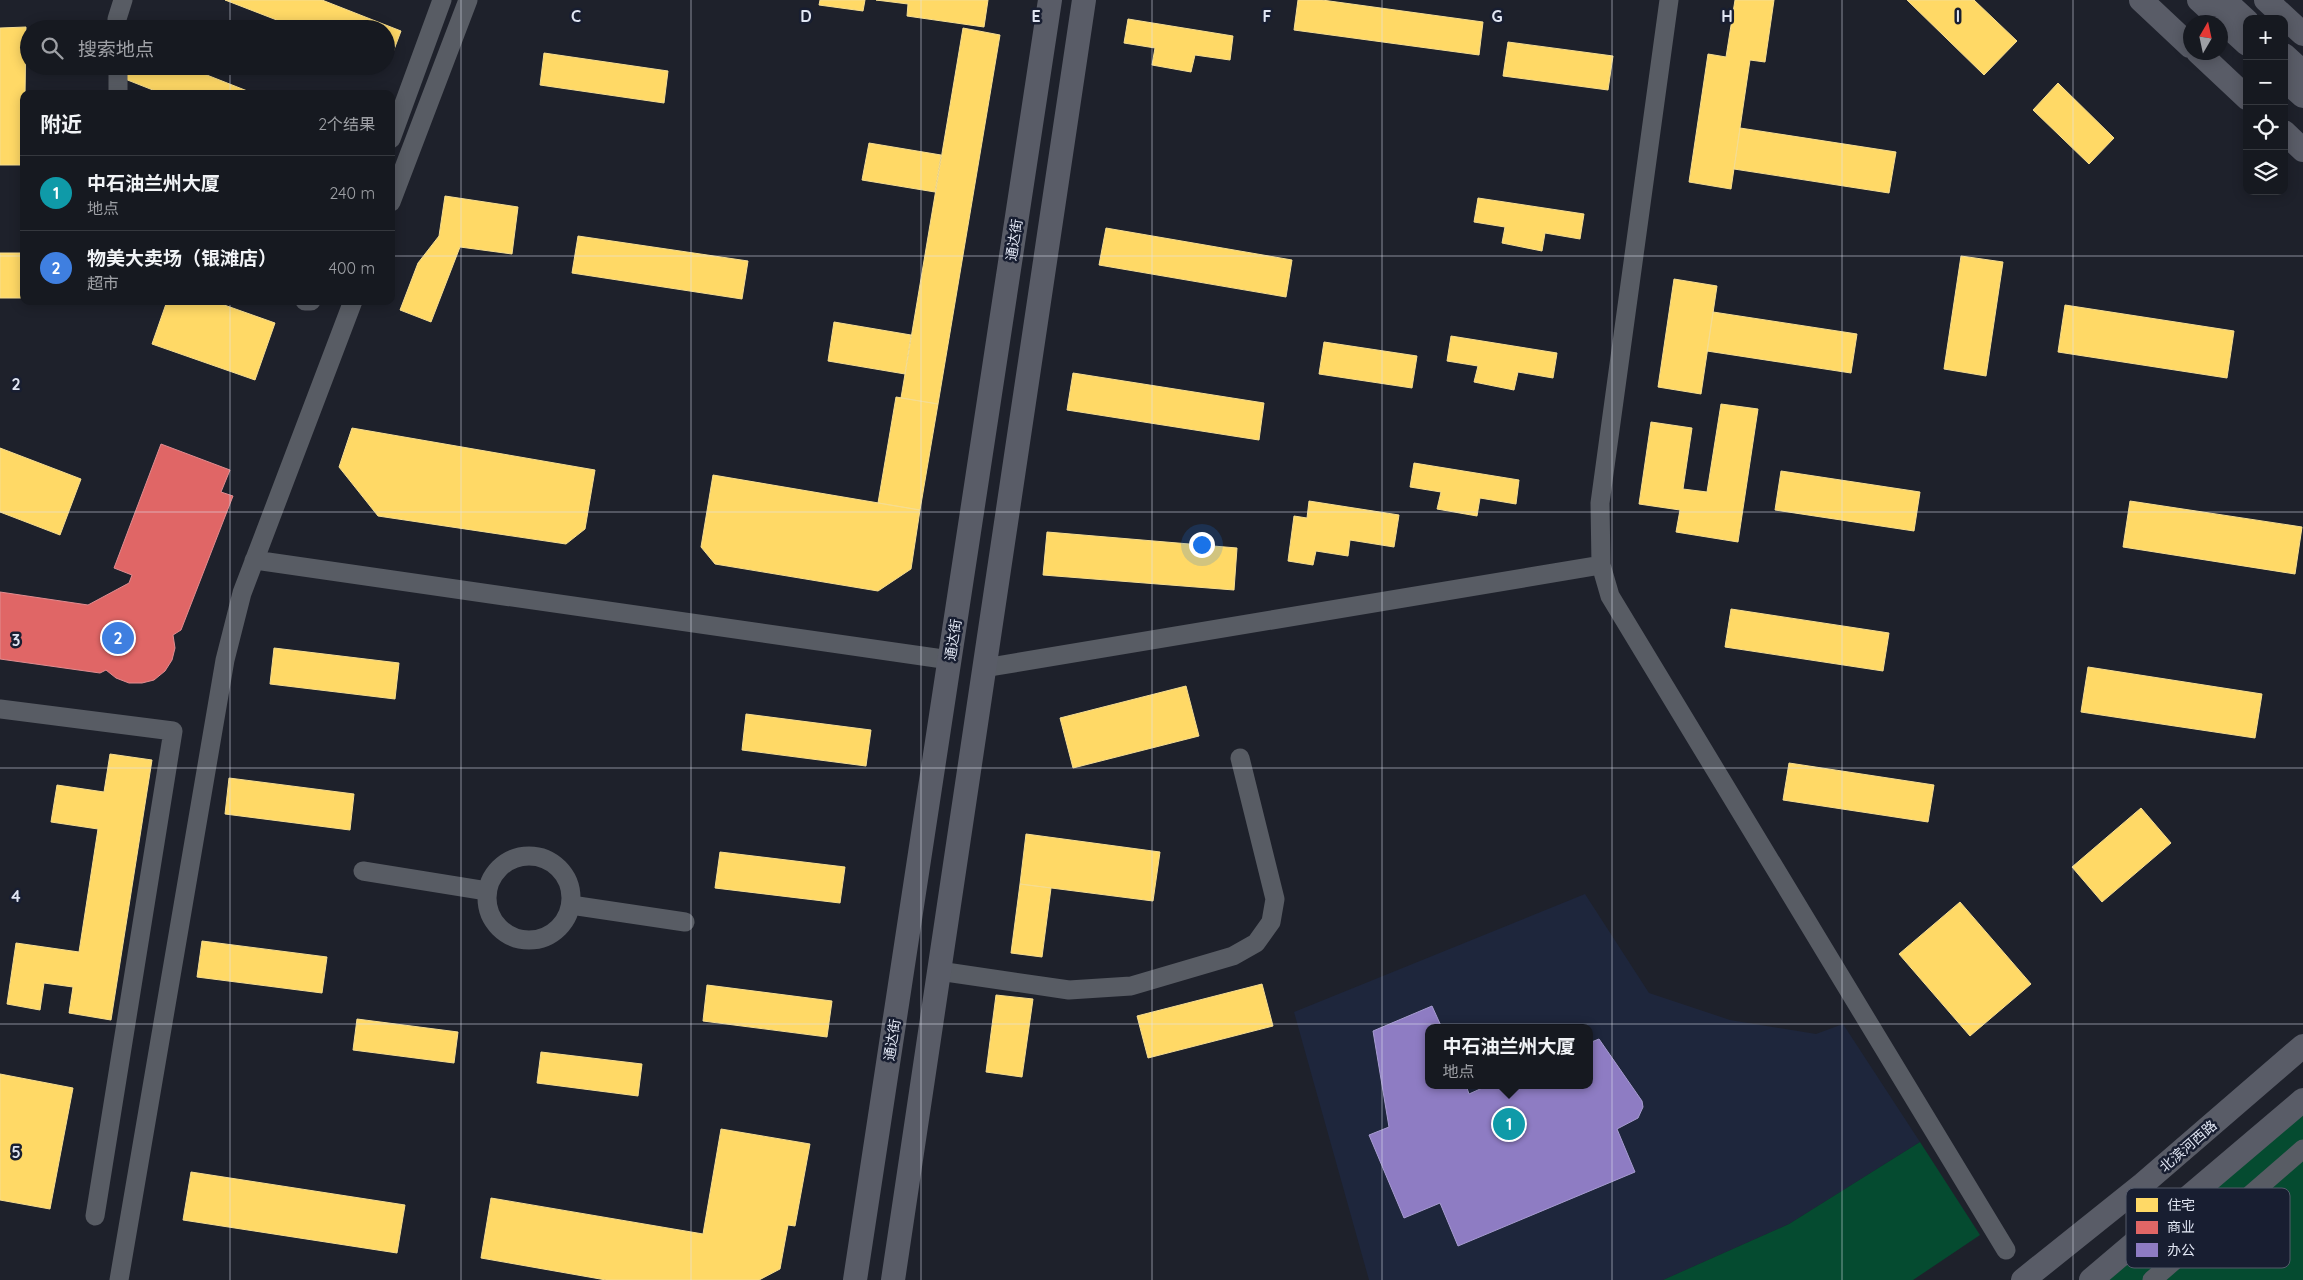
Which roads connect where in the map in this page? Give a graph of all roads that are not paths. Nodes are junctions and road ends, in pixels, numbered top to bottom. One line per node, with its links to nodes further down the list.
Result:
1 (123, 0): 12 (street)
2 (442, 0): 24 (street)
3 (468, 0): 27 (street)
4 (1050, 0): 31 (main road, 通达街)
5 (1084, 0): 32 (main road)
6 (1669, 0): 30 (street)
7 (2141, 0): 14 (main road)
8 (2199, 0): 15 (main road)
9 (2224, 0): 11 (main road)
10 (2266, 0): 13 (main road)
11 (2243, 17)
12 (117, 20)
13 (2303, 34)
14 (2183, 39)
15 (2243, 40)
16 (2288, 59): 18 (main road)
17 (2207, 60): 22 (main road)
18 (2303, 72)
19 (118, 75): 21 (street)
20 (2288, 83): 23 (main road)
21 (118, 90)
22 (2243, 94)
23 (2303, 96)
24 (395, 128)
25 (2288, 136): 26 (main road)
26 (2303, 150)
27 (395, 192)
28 (351, 305): 29 (street)
29 (254, 560): 31 (street); 51 (street)
30 (1601, 565): 32 (street); 48 (street)
31 (950, 660): 52 (main road, 通达街)
32 (984, 668): 39 (main road)
33 (0, 709): 47 (street)
34 (1240, 758): 39 (street)
35 (363, 871): 36 (street)
36 (486, 890): 37 (street); 37 (street)
37 (571, 906): 38 (street)
38 (685, 922)
39 (939, 971): 53 (main road)
40 (2303, 1046): 43 (main road, 北滨河西路)
41 (2303, 1100): 44 (main road)
42 (2303, 1149): 45 (street)
43 (2138, 1188)
44 (2199, 1188)
45 (2258, 1188)
46 (2126, 1198): 54 (main road, 北滨河西路)
47 (95, 1216)
48 (2006, 1250)
49 (2126, 1250): 55 (main road)
50 (2166, 1268): 56 (street)
51 (119, 1280)
52 (855, 1280)
53 (893, 1280)
54 (2023, 1280)
55 (2091, 1280)
56 (2152, 1280)

